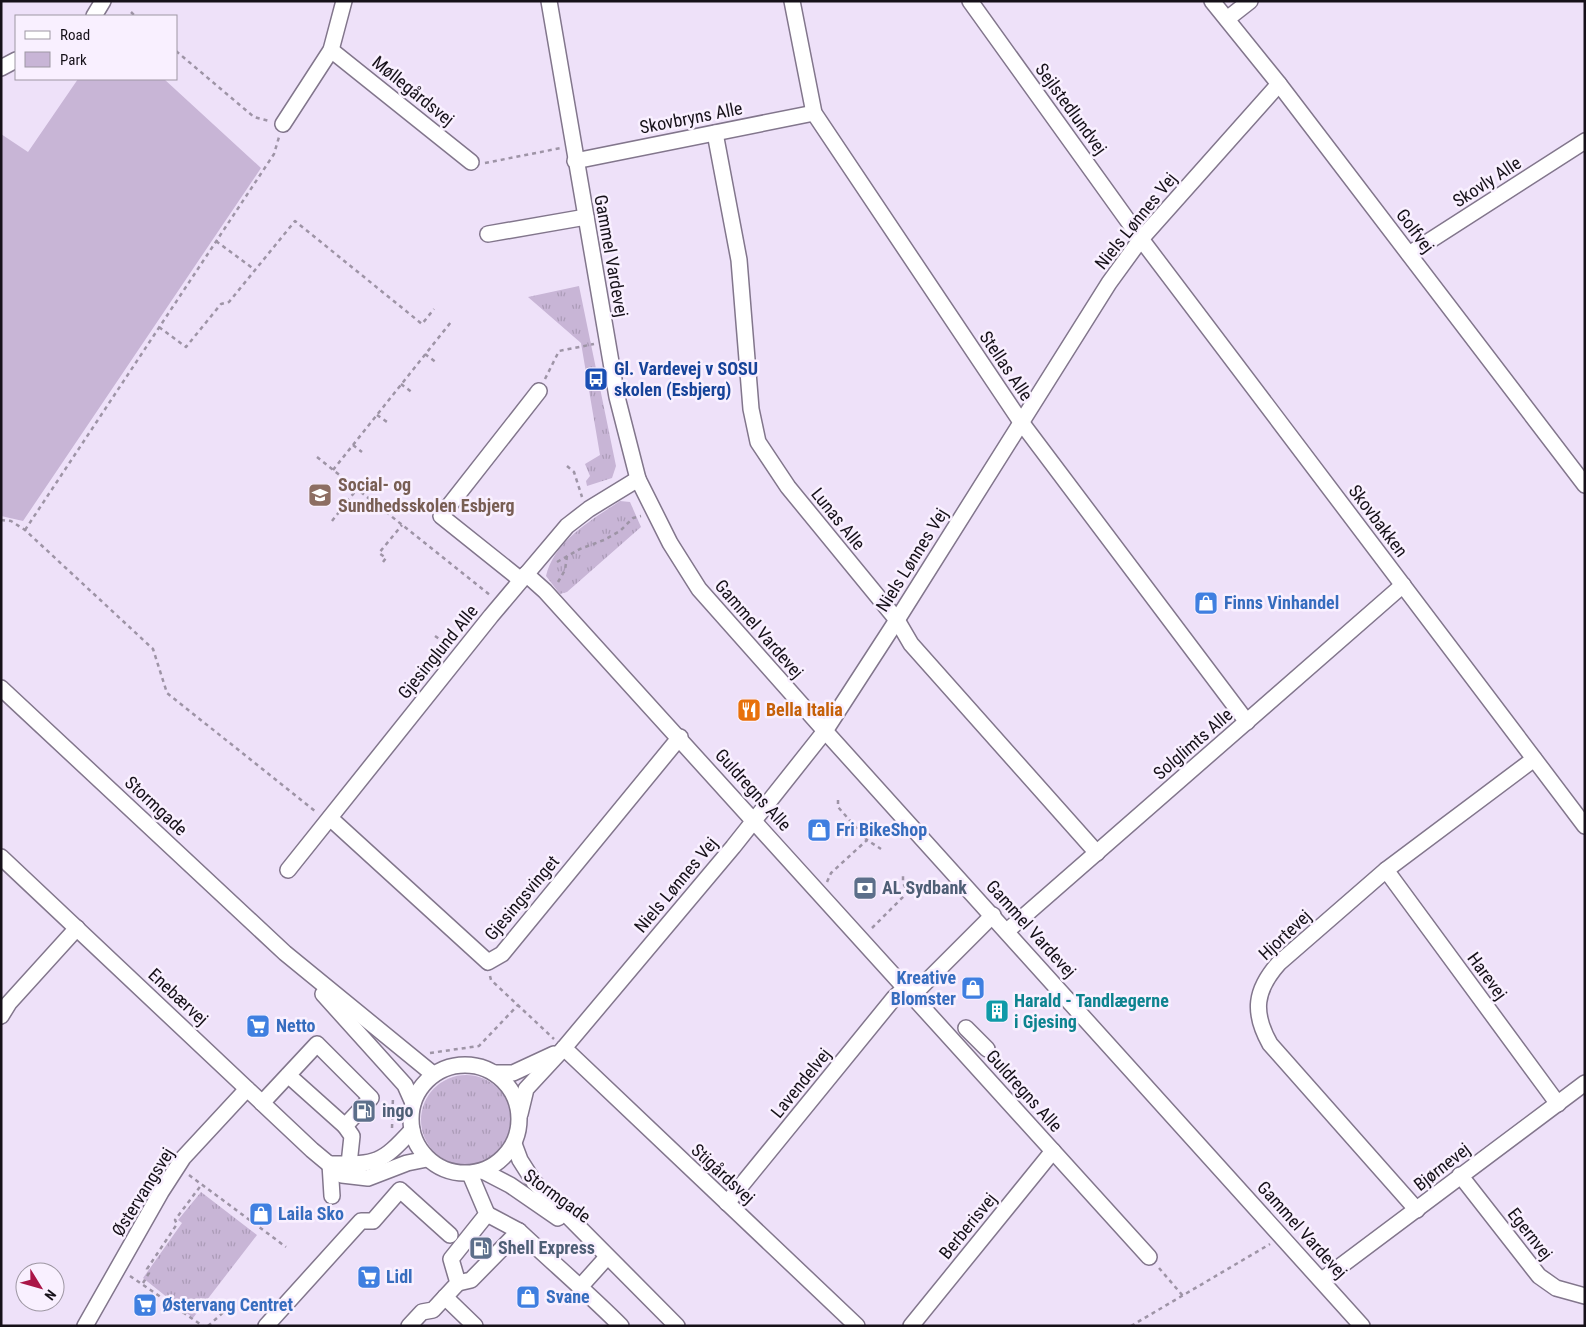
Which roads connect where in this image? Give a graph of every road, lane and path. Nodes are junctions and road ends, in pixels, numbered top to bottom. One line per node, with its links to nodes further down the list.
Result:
1 (103, 1): 9 (street)
2 (344, 1): 12 (street)
3 (550, 1): 21 (street, Gammel Vardevej)
4 (792, 1): 17 (street, Stellas Alle)
5 (970, 1): 26 (street, Sejlstedlundvej)
6 (1212, 1): 11 (street, Golfvej)
7 (1250, 1): 11 (street)
8 (131, 12): 10 (path)
9 (95, 15)
10 (134, 15)
11 (1227, 19): 16 (street, Golfvej)
12 (331, 50): 18 (street); 23 (street, Møllegårdsvej)
13 (178, 53): 18 (path)
14 (15, 61): 15 (street)
15 (1, 68)
16 (1279, 84): 26 (street, Niels Lønnes Vej); 28 (street, Golfvej)
17 (814, 113): 19 (street, Skovbryns Alle); 41 (street, Stellas Alle)
18 (283, 124): 27 (path)
19 (715, 133): 22 (street, Skovbryns Alle); 63 (street, Lunas Alle)
20 (1585, 141): 28 (street, Skovly Alle)
21 (573, 145): 22 (street, Gammel Vardevej); 23 (path)
22 (575, 161): 24 (street, Gammel Vardevej)
23 (472, 162)
24 (586, 218): 25 (street); 33 (street, Gammel Vardevej)
25 (488, 234)
26 (1141, 239): 41 (street, Niels Lønnes Vej); 60 (street, Skovbakken)
27 (216, 241): 29 (path); 32 (path)
28 (1409, 254): 48 (street, Golfvej)
29 (255, 270): 30 (path); 32 (path)
30 (434, 309)
31 (451, 322): 34 (path)
32 (159, 328): 55 (path)
33 (608, 341): 37 (path); 47 (street, Gammel Vardevej)
34 (425, 354): 35 (path); 36 (path)
35 (437, 363)
36 (401, 384): 38 (path); 39 (path)
37 (538, 391): 59 (street, Guldregns Alle)
38 (413, 393)
39 (377, 415): 40 (path); 42 (path)
40 (386, 422)
41 (1021, 422): 63 (street, Niels Lønnes Vej); 65 (street, Stellas Alle)
42 (353, 445): 43 (path); 46 (path)
43 (362, 452)
44 (317, 457): 46 (path)
45 (567, 466): 50 (path)
46 (333, 470): 49 (path)
47 (638, 479): 50 (street, Gjesinglund Alle); 51 (street, Gammel Vardevej)
48 (1585, 485)
49 (357, 489): 53 (path); 54 (path)
50 (589, 509): 59 (street, Gjesinglund Alle)
51 (654, 512): 56 (path); 66 (street, Gammel Vardevej)
52 (1, 520): 55 (path)
53 (332, 521)
54 (402, 525): 57 (path); 62 (path)
55 (25, 530): 70 (path)
56 (567, 556): 58 (path); 61 (path)
57 (383, 562)
58 (551, 564)
59 (524, 577): 61 (street, Guldregns Alle); 62 (street, Gjesinglund Alle)
60 (1404, 586): 65 (street, Solglimts Alle); 68 (street, Skovbakken)
61 (545, 591): 67 (street, Guldregns Alle)
62 (502, 604): 70 (street, Gjesinglund Alle)
63 (897, 620): 66 (street, Niels Lønnes Vej); 75 (street, Lunas Alle)
64 (1, 688): 85 (street, Stormgade)
65 (1247, 722): 75 (street, Solglimts Alle)
66 (825, 731): 71 (street, Niels Lønnes Vej); 81 (street, Gammel Vardevej)
67 (680, 737): 71 (street, Guldregns Alle); 86 (street, Gjesingsvinget)
68 (1534, 759): 72 (street, Skovbakken); 78 (street, Hjortevej)
69 (838, 800): 73 (path)
70 (330, 818): 77 (street, Gjesinglund Alle); 86 (street, Gjesingsvinget)
71 (755, 820): 84 (street, Guldregns Alle); 90 (street, Niels Lønnes Vej)
72 (1585, 826)
73 (867, 840): 74 (path); 80 (path)
74 (882, 850)
75 (1097, 852): 83 (street, Solglimts Alle)
76 (1, 857): 82 (street, Enebærvej)
77 (288, 870)
78 (1386, 870): 99 (street, Harevej); 114 (street, Hjortevej)
79 (903, 874): 84 (path)
80 (827, 883)
81 (993, 915): 83 (street, Gammel Vardevej); 87 (street, Lavendelvej)
82 (77, 928): 88 (street); 96 (street, Enebærvej)
83 (1007, 931): 118 (street, Gammel Vardevej)
84 (862, 938): 87 (street, Guldregns Alle)
85 (285, 953): 93 (street, Stormgade); 98 (street, Stormgade)
86 (488, 962): 90 (path)
87 (910, 991): 91 (street, Guldregns Alle); 113 (street, Lavendelvej)
88 (1, 1016)
89 (976, 1038): 91 (street)
90 (564, 1048): 92 (street, Niels Lønnes Vej); 100 (street, Niels Lønnes Vej); 113 (street, Stigårdsvej)
91 (963, 1051): 104 (street, Guldregns Alle)
92 (494, 1073): 93 (street); 100 (street)
93 (433, 1074): 98 (street)
94 (288, 1075): 97 (street); 101 (street); 101 (street)
95 (1585, 1083): 99 (street, Bjørnevej)
96 (247, 1089): 97 (street, Enebærvej); 108 (street, Østervangsvej)
97 (262, 1103): 106 (street, Enebærvej)
98 (413, 1103): 102 (street)
99 (1558, 1104): 110 (street, Bjørnevej)
100 (520, 1114): 103 (street)
101 (346, 1126): 107 (street)
102 (412, 1130): 105 (street); 107 (street)
103 (514, 1144): 109 (street); 120 (street, Stormgade)
104 (1053, 1150): 121 (street, Guldregns Alle); 140 (street, Berberisvej)
105 (427, 1159): 106 (street, Enebærvej); 109 (street)
106 (330, 1164): 107 (street); 112 (street)
107 (349, 1164)
108 (178, 1166): 111 (path); 122 (street, Østervangsvej)
109 (477, 1173): 115 (street); 120 (street, Stormgade)
110 (1460, 1176): 114 (street, Bjørnevej); 128 (street, Egernvej)
111 (202, 1184): 119 (path); 124 (path)
112 (332, 1196)
113 (727, 1204): 139 (street, Stigårdsvej)
114 (1417, 1210): 123 (street, Bjørnevej)
115 (487, 1214): 116 (street); 125 (street)
116 (519, 1231): 125 (street); 126 (street)
117 (450, 1235): 134 (street)
118 (1283, 1237): 123 (street, Gammel Vardevej); 127 (path)
119 (286, 1246)
120 (607, 1257): 126 (street); 138 (street, Stormgade)
121 (1149, 1257): 127 (path)
122 (117, 1270): 124 (path); 131 (street, Østervangsvej)
123 (1322, 1280): 142 (street, Gammel Vardevej)
124 (143, 1283): 132 (path)
125 (458, 1283): 129 (street)
126 (581, 1286): 137 (street)
127 (1183, 1296): 141 (path)
128 (1585, 1296)
129 (445, 1297): 135 (street); 136 (street)
130 (236, 1301): 133 (path)
131 (85, 1326)
132 (203, 1326)
133 (208, 1326)
134 (266, 1326)
135 (409, 1326)
136 (475, 1326)
137 (621, 1326)
138 (677, 1326)
139 (857, 1326)
140 (911, 1326)
141 (1131, 1326)
142 (1362, 1326)

